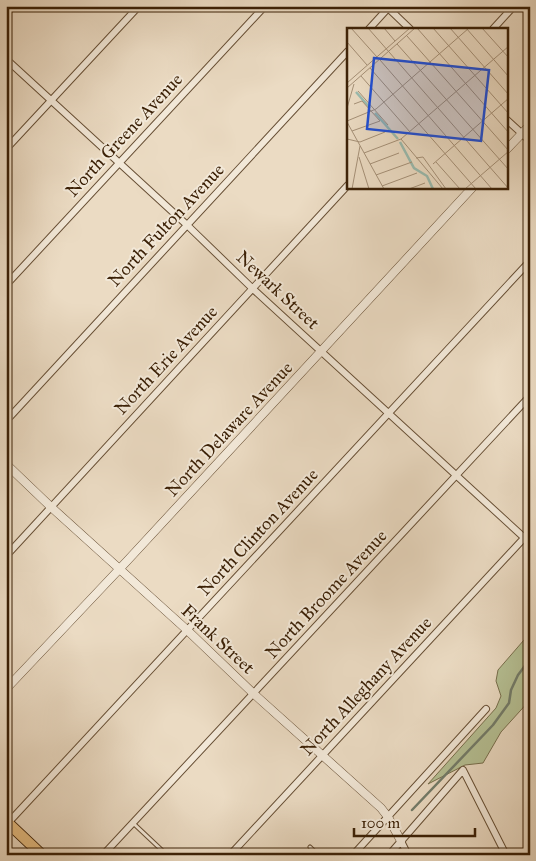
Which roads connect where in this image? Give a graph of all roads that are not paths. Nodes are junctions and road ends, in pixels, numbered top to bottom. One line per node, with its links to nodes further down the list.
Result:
1 (13, 6): 6 (street)
2 (139, 6): 12 (street)
3 (265, 6): 19 (street, North Greene Avenue)
4 (514, 6): 9 (street)
5 (388, 7): 7 (street); 8 (street)
6 (6, 14)
7 (370, 28)
8 (409, 28)
9 (494, 28)
10 (347, 52): 22 (street, North Fulton Avenue)
11 (6, 59): 12 (street, Newark Street)
12 (51, 100): 18 (street); 19 (street, Newark Street)
13 (508, 121): 15 (street)
14 (530, 125): 15 (street)
15 (522, 134): 16 (street); 17 (street)
16 (530, 141)
17 (508, 148)
18 (6, 149)
19 (119, 163): 22 (street, Newark Street); 24 (street, North Greene Avenue)
20 (347, 186): 25 (street, North Erie Avenue)
21 (471, 189): 26 (street, North Delaware Avenue)
22 (187, 224): 25 (street, Newark Street); 29 (street, North Fulton Avenue)
23 (530, 261): 28 (street, North Clinton Avenue)
24 (6, 284)
25 (252, 288): 26 (street, Newark Street); 32 (street, North Erie Avenue)
26 (321, 350): 28 (street, Newark Street); 35 (street, North Delaware Avenue)
27 (530, 396): 31 (street, North Broome Avenue)
28 (388, 413): 31 (street, Newark Street); 36 (street, North Clinton Avenue)
29 (6, 421)
30 (6, 464): 32 (street, Frank Street)
31 (456, 476): 33 (street, Newark Street); 38 (street, North Broome Avenue)
32 (52, 507): 34 (street, North Erie Avenue); 35 (street, Frank Street)
33 (527, 540): 40 (street, North Alleghany Avenue)
34 (6, 556)
35 (120, 569): 36 (street, Frank Street); 37 (street, North Delaware Avenue)
36 (187, 630): 38 (street, Frank Street); 42 (street, North Clinton Avenue)
37 (6, 689)
38 (254, 694): 40 (street, Frank Street); 43 (street, North Broome Avenue)
39 (486, 709): 41 (street)
40 (322, 755): 41 (street, Frank Street); 49 (street, North Alleghany Avenue)
41 (388, 817): 44 (street, Frank Street); 51 (street)
42 (7, 822): 46 (highway)
43 (133, 823): 47 (street, North Broome Avenue); 48 (lane)
44 (401, 842): 52 (street); 53 (street); 54 (street)
45 (310, 847): 50 (lane)
46 (42, 855)
47 (103, 855)
48 (167, 855)
49 (230, 855)
50 (318, 855)
51 (354, 855)
52 (389, 855)
53 (408, 855)
54 (506, 855)

